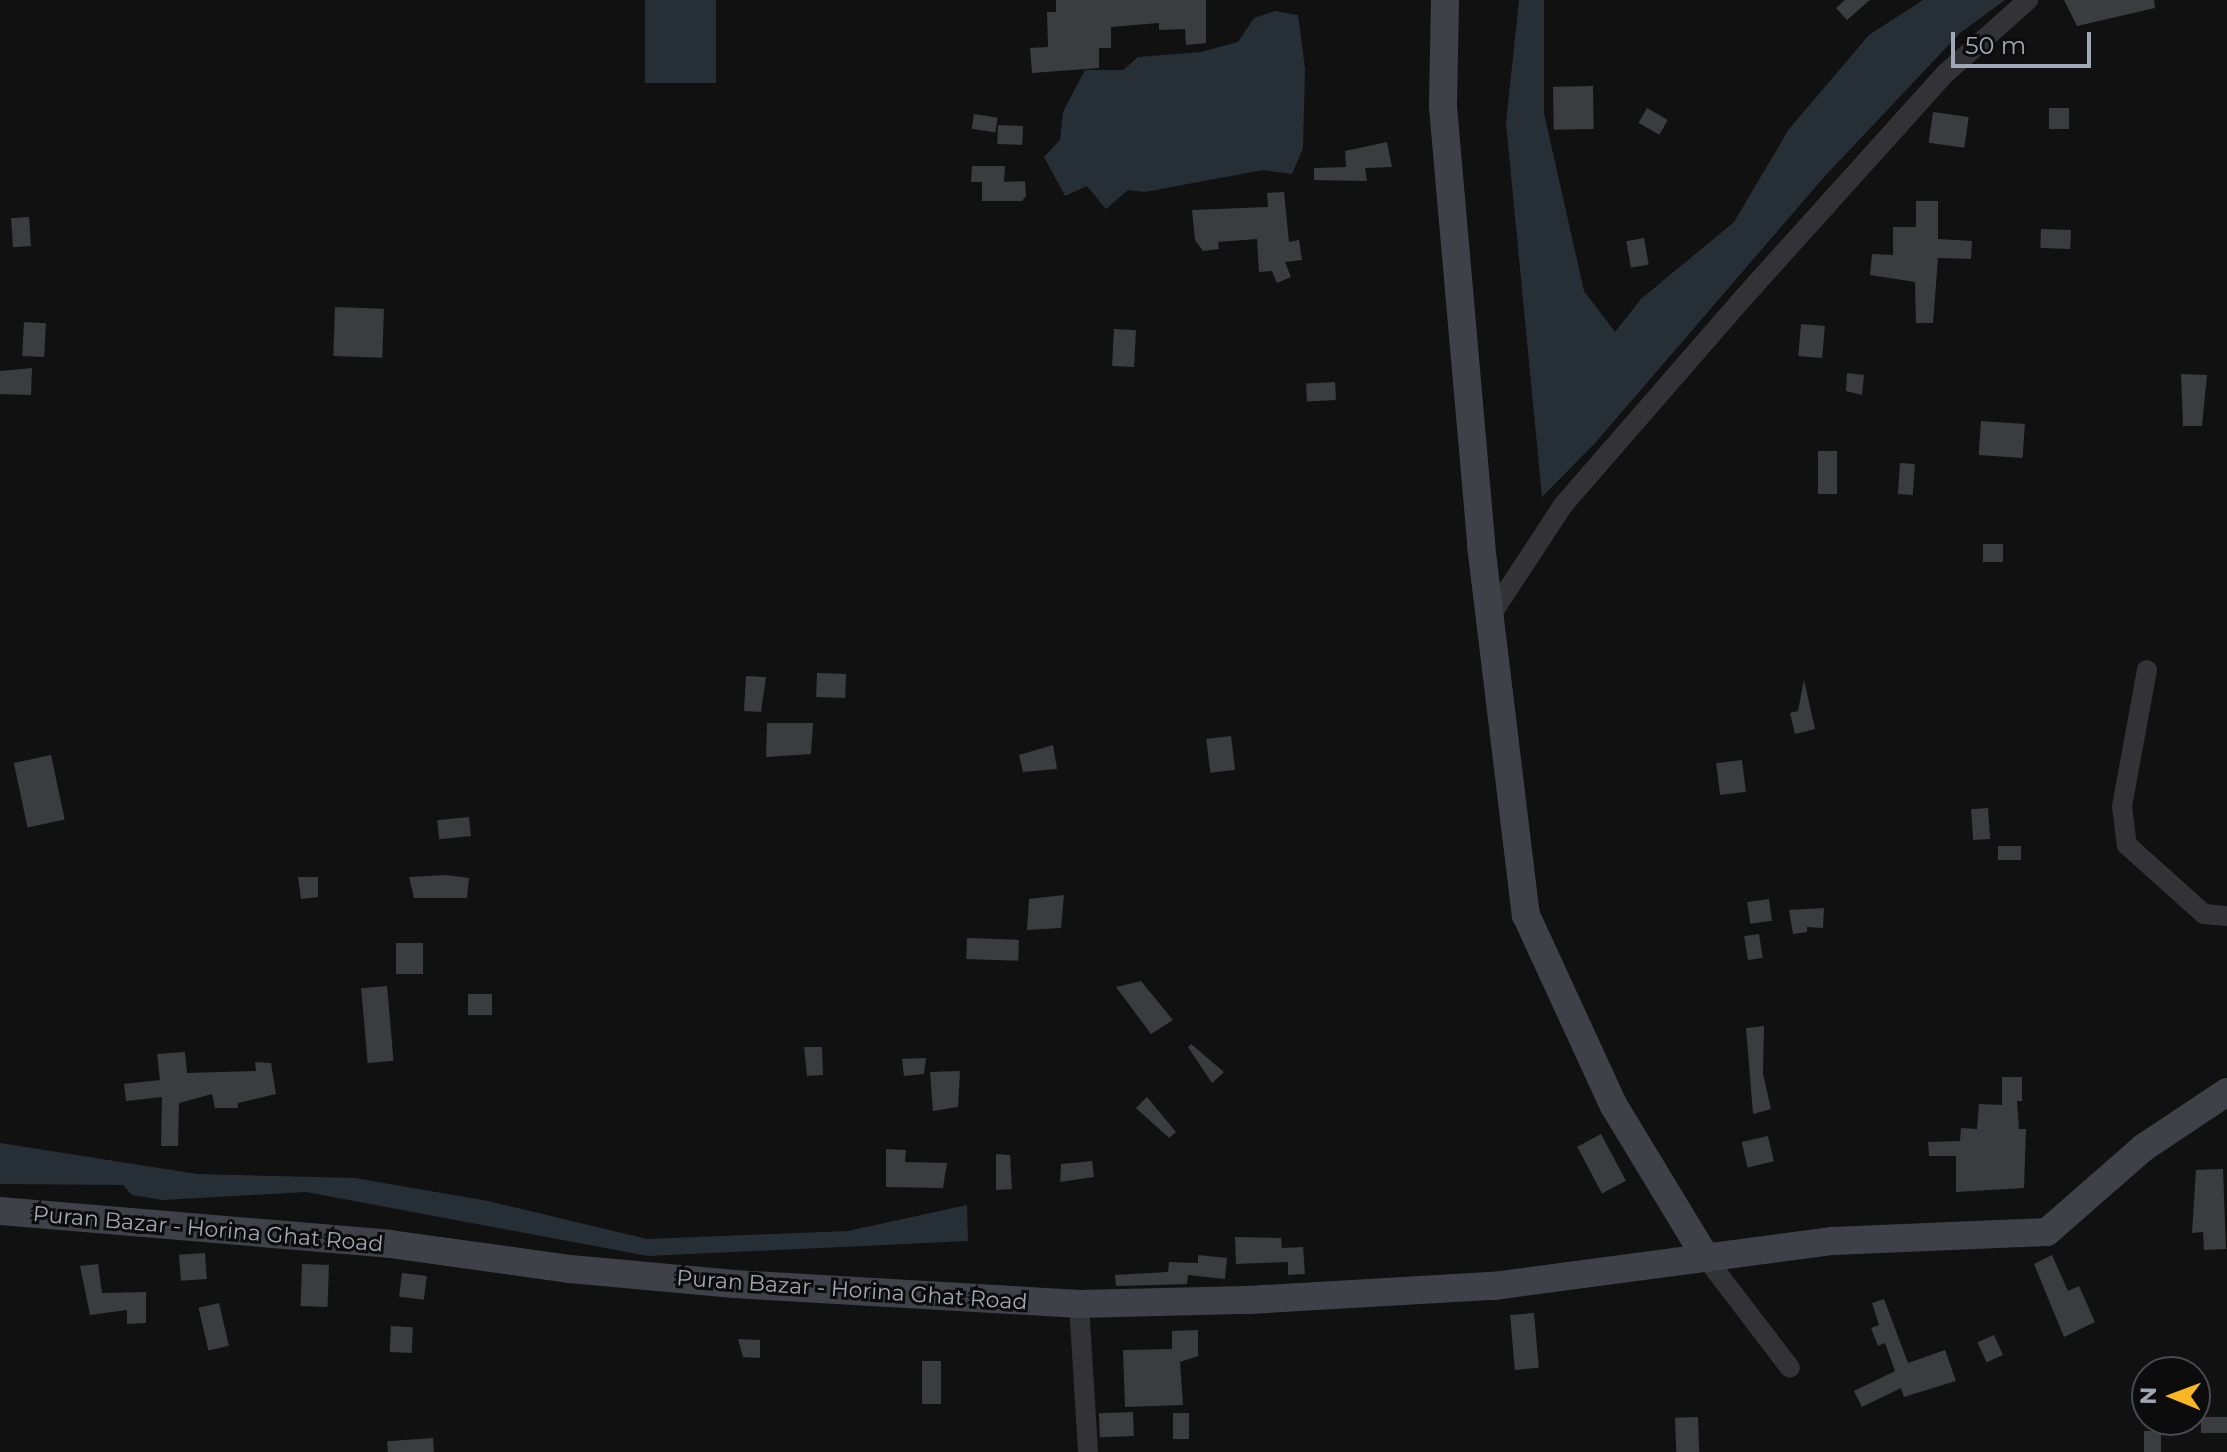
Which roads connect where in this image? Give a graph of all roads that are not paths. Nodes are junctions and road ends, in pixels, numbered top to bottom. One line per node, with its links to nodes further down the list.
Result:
1 (1445, 0): 3 (main road)
2 (2028, 0): 3 (street)
3 (1489, 618): 8 (main road)
4 (2147, 670): 5 (street)
5 (2227, 916)
6 (2227, 1092): 8 (main road, Puran Bazar - Horina Ghat Road)
7 (0, 1211): 9 (main road, Puran Bazar - Horina Ghat Road)
8 (1706, 1258): 9 (main road, Puran Bazar - Horina Ghat Road); 10 (street)
9 (1079, 1304): 11 (street)
10 (1790, 1368)
11 (1088, 1452)

